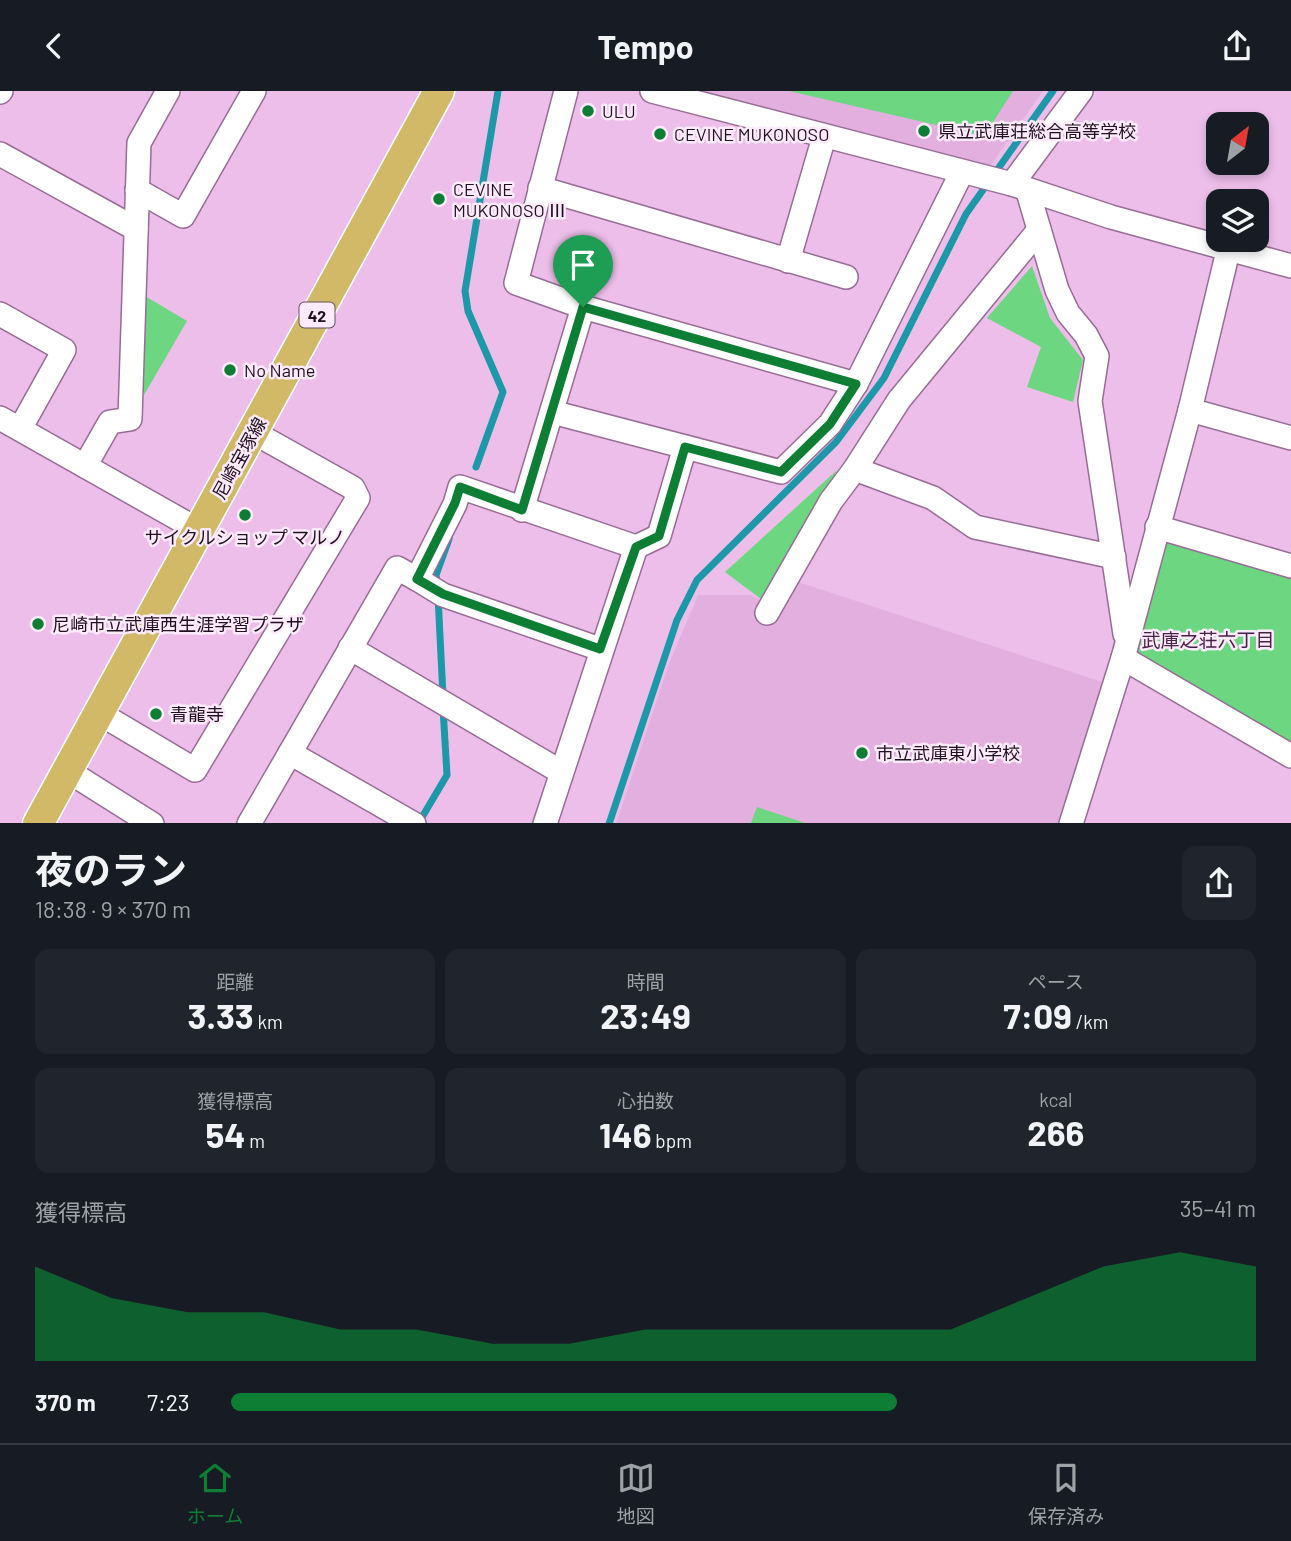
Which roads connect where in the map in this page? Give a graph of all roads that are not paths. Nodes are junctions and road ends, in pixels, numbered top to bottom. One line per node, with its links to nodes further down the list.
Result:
1 (168, 91): 12 (street)
2 (254, 91): 12 (street)
3 (566, 91): 10 (street)
4 (652, 91): 7 (street)
5 (1081, 91): 11 (street)
6 (433, 93): 27 (main road, 尼崎宝塚線 / 42)
7 (824, 137): 9 (street); 18 (street)
8 (0, 155): 13 (street)
9 (962, 172): 11 (street); 23 (street)
10 (540, 188): 18 (street); 21 (street)
11 (1020, 188): 14 (street); 15 (street)
12 (137, 190): 13 (street)
13 (136, 229): 30 (street)
14 (1039, 230): 31 (street); 36 (street)
15 (1206, 244)
16 (1228, 252): 24 (street)
17 (1232, 252): 19 (street)
18 (788, 261): 20 (street)
19 (1291, 267)
20 (846, 277)
21 (583, 307): 23 (street); 25 (street)
22 (0, 314): 26 (street)
23 (856, 384): 29 (street)
24 (1190, 410): 28 (street); 33 (street)
25 (552, 412): 29 (street); 32 (street)
26 (10, 424): 30 (street)
27 (253, 432): 34 (main road, 尼崎宝塚線 / 42); 43 (street)
28 (1291, 438)
29 (685, 447): 35 (street)
30 (85, 466): 34 (street)
31 (855, 469): 36 (street); 39 (street)
32 (522, 510): 35 (street); 38 (street)
33 (1157, 527): 37 (street); 42 (street)
34 (200, 531): 43 (main road, 尼崎宝塚線 / 42)
35 (636, 547): 41 (street)
36 (1114, 557): 42 (street)
37 (1291, 566)
38 (431, 587): 40 (street); 41 (street)
39 (767, 613)
40 (350, 648): 44 (street); 47 (street)
41 (600, 649): 47 (street)
42 (1125, 651): 45 (street); 48 (street)
43 (99, 713): 46 (main road, 尼崎宝塚線 / 42)
44 (290, 753): 51 (street); 52 (street)
45 (1291, 757)
46 (68, 771): 49 (main road, 尼崎宝塚線 / 42); 50 (street)
47 (561, 772): 53 (street)
48 (1076, 821)
49 (38, 823)
50 (150, 823)
51 (250, 823)
52 (412, 823)
53 (545, 823)

